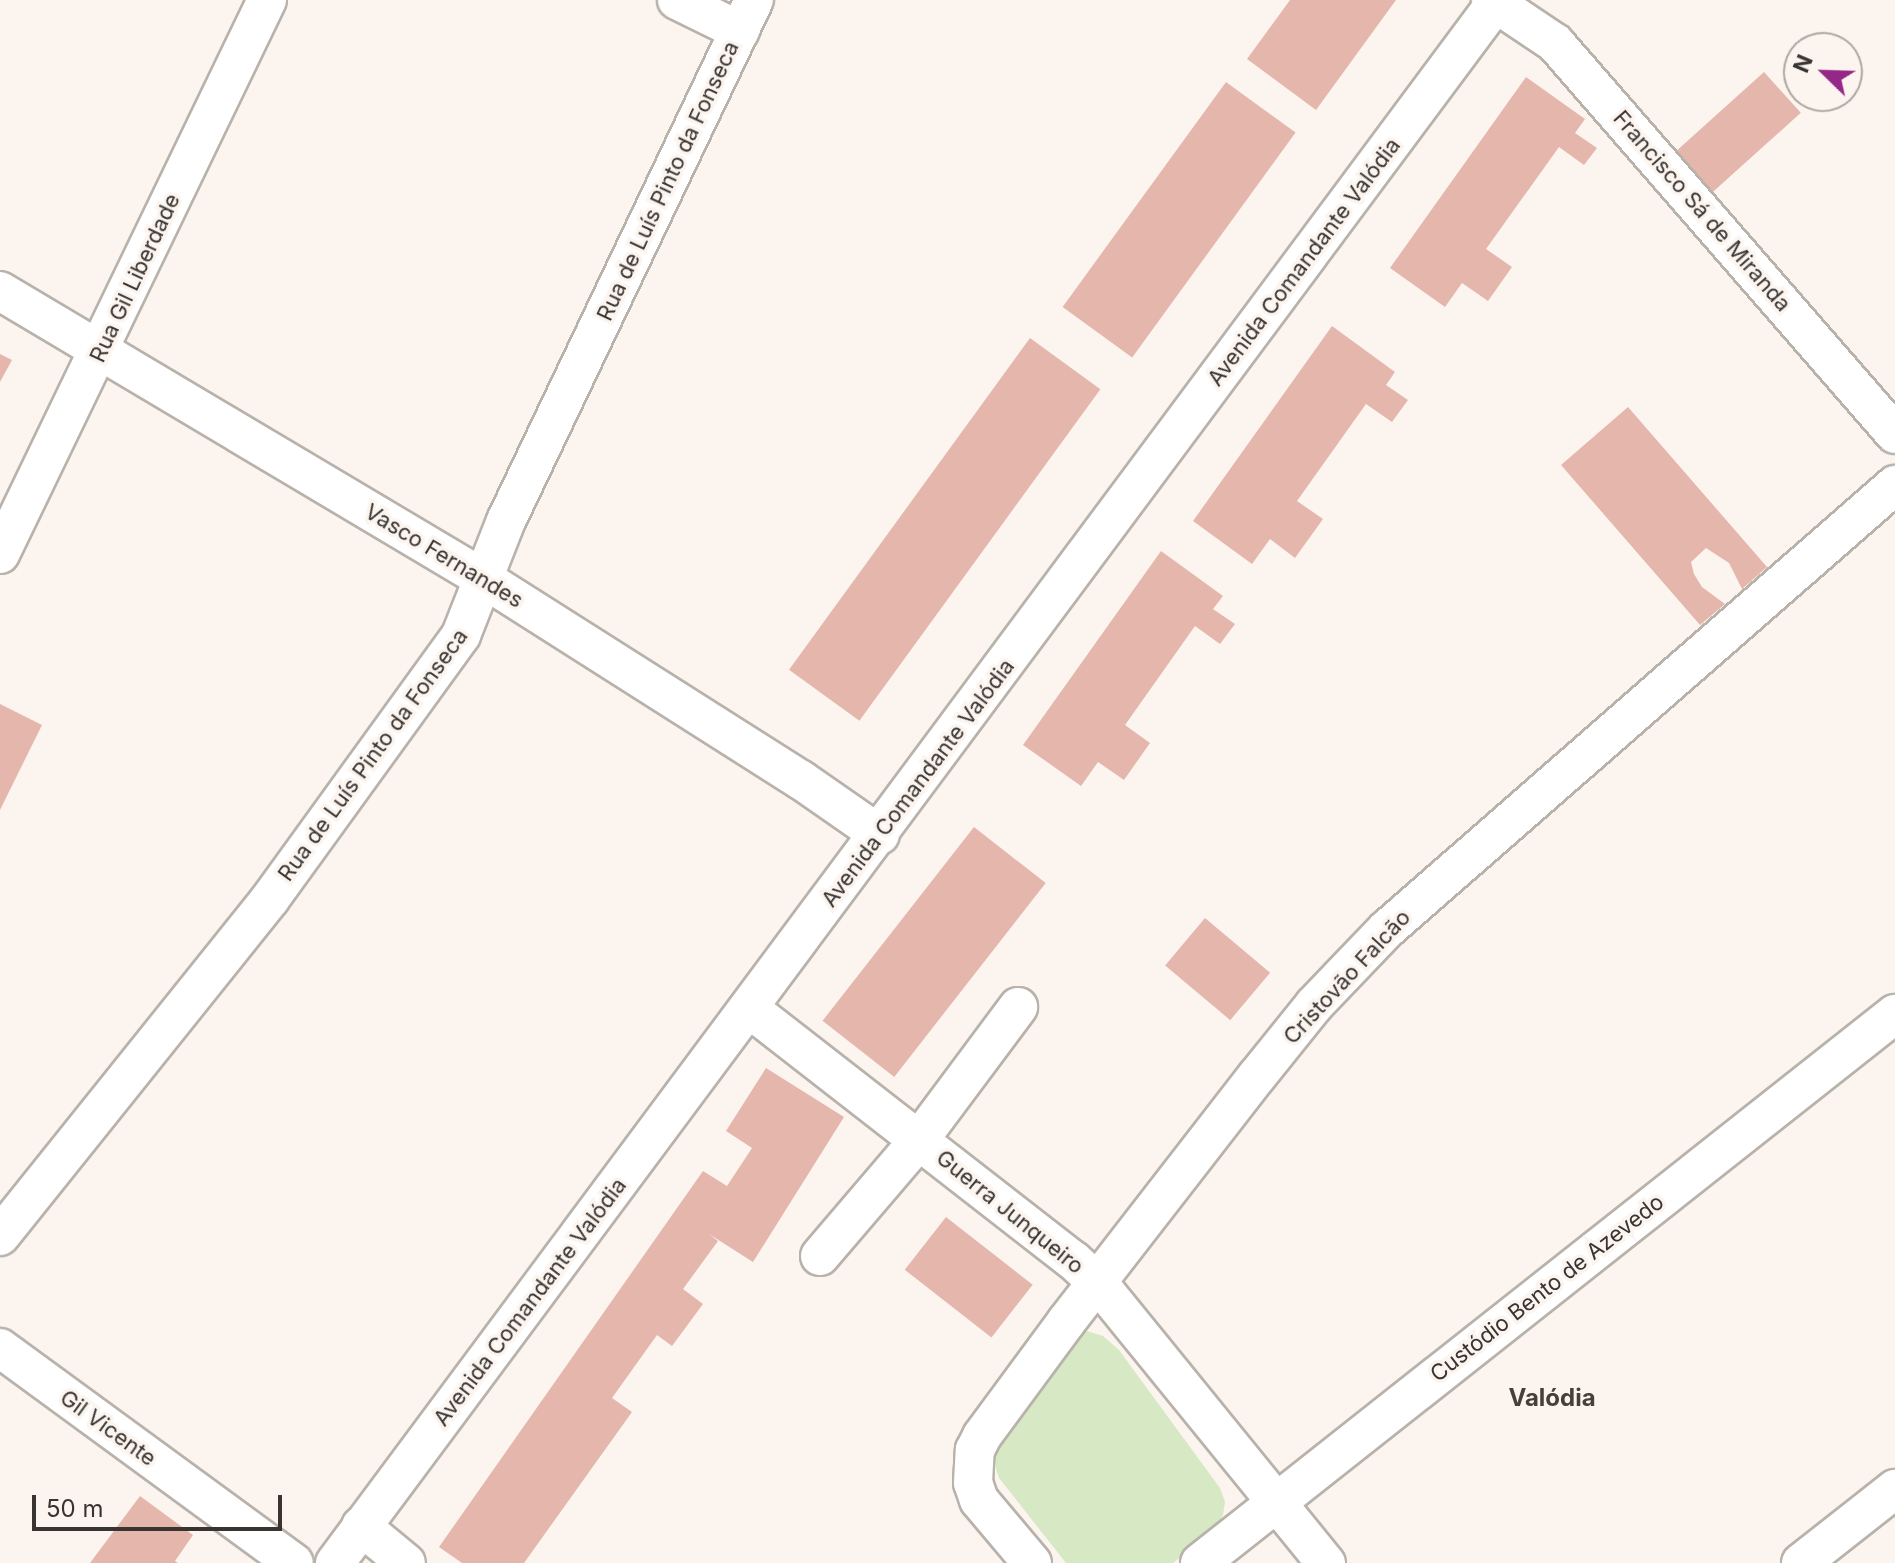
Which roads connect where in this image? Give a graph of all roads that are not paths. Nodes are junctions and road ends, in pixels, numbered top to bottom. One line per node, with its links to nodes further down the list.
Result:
1 (267, 0): 6 (street, Rua Gil Liberdade)
2 (677, 0): 4 (street)
3 (1495, 1): 7 (street, Francisco Sá de Miranda); 11 (street, Avenida Comandante Valódia)
4 (747, 16): 10 (street, Rua de Luís Pinto da Fonseca)
5 (0, 291): 6 (street, Vasco Fernandes)
6 (100, 351): 9 (street, Rua Gil Liberdade); 10 (street, Vasco Fernandes)
7 (1895, 434)
8 (1895, 485): 18 (street, Cristovão Falcão)
9 (0, 554)
10 (484, 579): 11 (street, Vasco Fernandes); 16 (street, Rua de Luís Pinto da Fonseca)
11 (880, 835): 13 (street, Avenida Comandante Valódia)
12 (1018, 1007): 15 (street)
13 (750, 1009): 15 (street, Guerra Junqueiro); 22 (street, Avenida Comandante Valódia)
14 (1895, 1014): 21 (street, Custódio Bento de Azevedo)
15 (919, 1140): 17 (street); 18 (street, Guerra Junqueiro)
16 (0, 1236)
17 (820, 1256)
18 (1099, 1284): 21 (street, Guerra Junqueiro); 26 (street, Cristovão Falcão)
19 (0, 1348): 23 (street, Gil Vicente)
20 (1895, 1489): 29 (street)
21 (1276, 1501): 27 (street, Custódio Bento de Azevedo); 28 (street, Guerra Junqueiro)
22 (361, 1526): 24 (street, Avenida Comandante Valódia); 25 (street)
23 (294, 1563)
24 (335, 1563)
25 (406, 1563)
26 (1032, 1563)
27 (1200, 1563)
28 (1326, 1563)
29 (1801, 1563)

